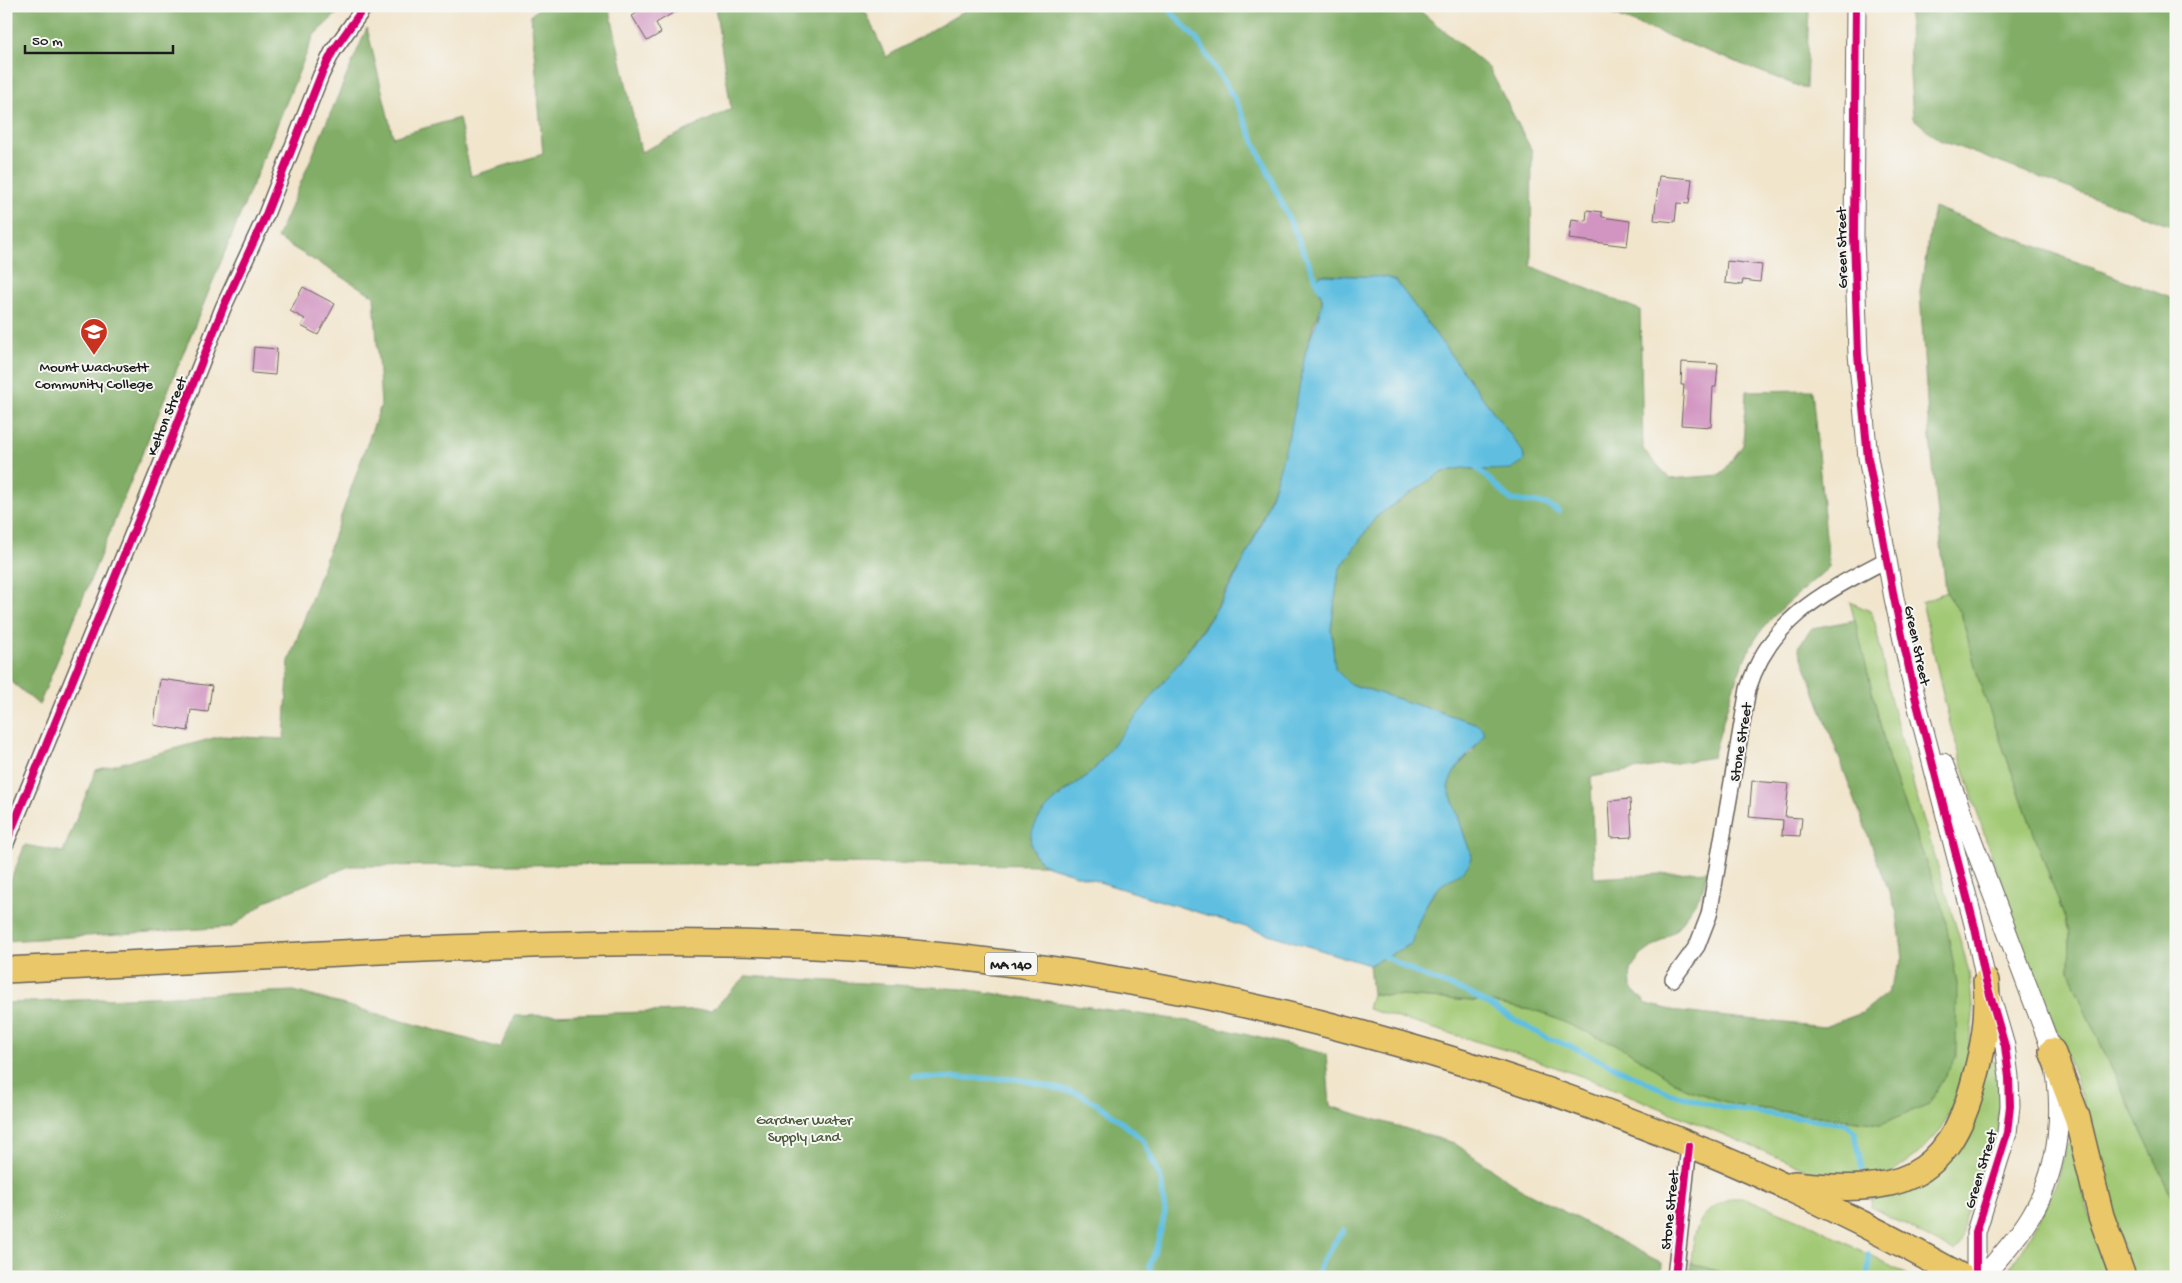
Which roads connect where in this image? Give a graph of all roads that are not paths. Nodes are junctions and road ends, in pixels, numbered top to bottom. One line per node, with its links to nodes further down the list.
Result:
1 (365, 6): 5 (street, Kelton Street)
2 (1856, 6): 3 (street, Green Street)
3 (1886, 560): 4 (street, Green Street); 7 (street, Stone Street)
4 (1901, 633): 8 (street, Green Street); 9 (street, Green Street)
5 (6, 843)
6 (6, 970): 10 (highway, MA 140)
7 (1673, 979)
8 (1986, 981): 11 (highway); 14 (street, Green Street)
9 (2052, 1051): 15 (street, Green Street); 16 (highway)
10 (1689, 1146): 11 (highway, MA 140); 12 (street, Stone Street)
11 (1774, 1182): 13 (highway, MA 140)
12 (1675, 1277)
13 (1962, 1277)
14 (1976, 1277)
15 (1983, 1277)
16 (2123, 1277)

